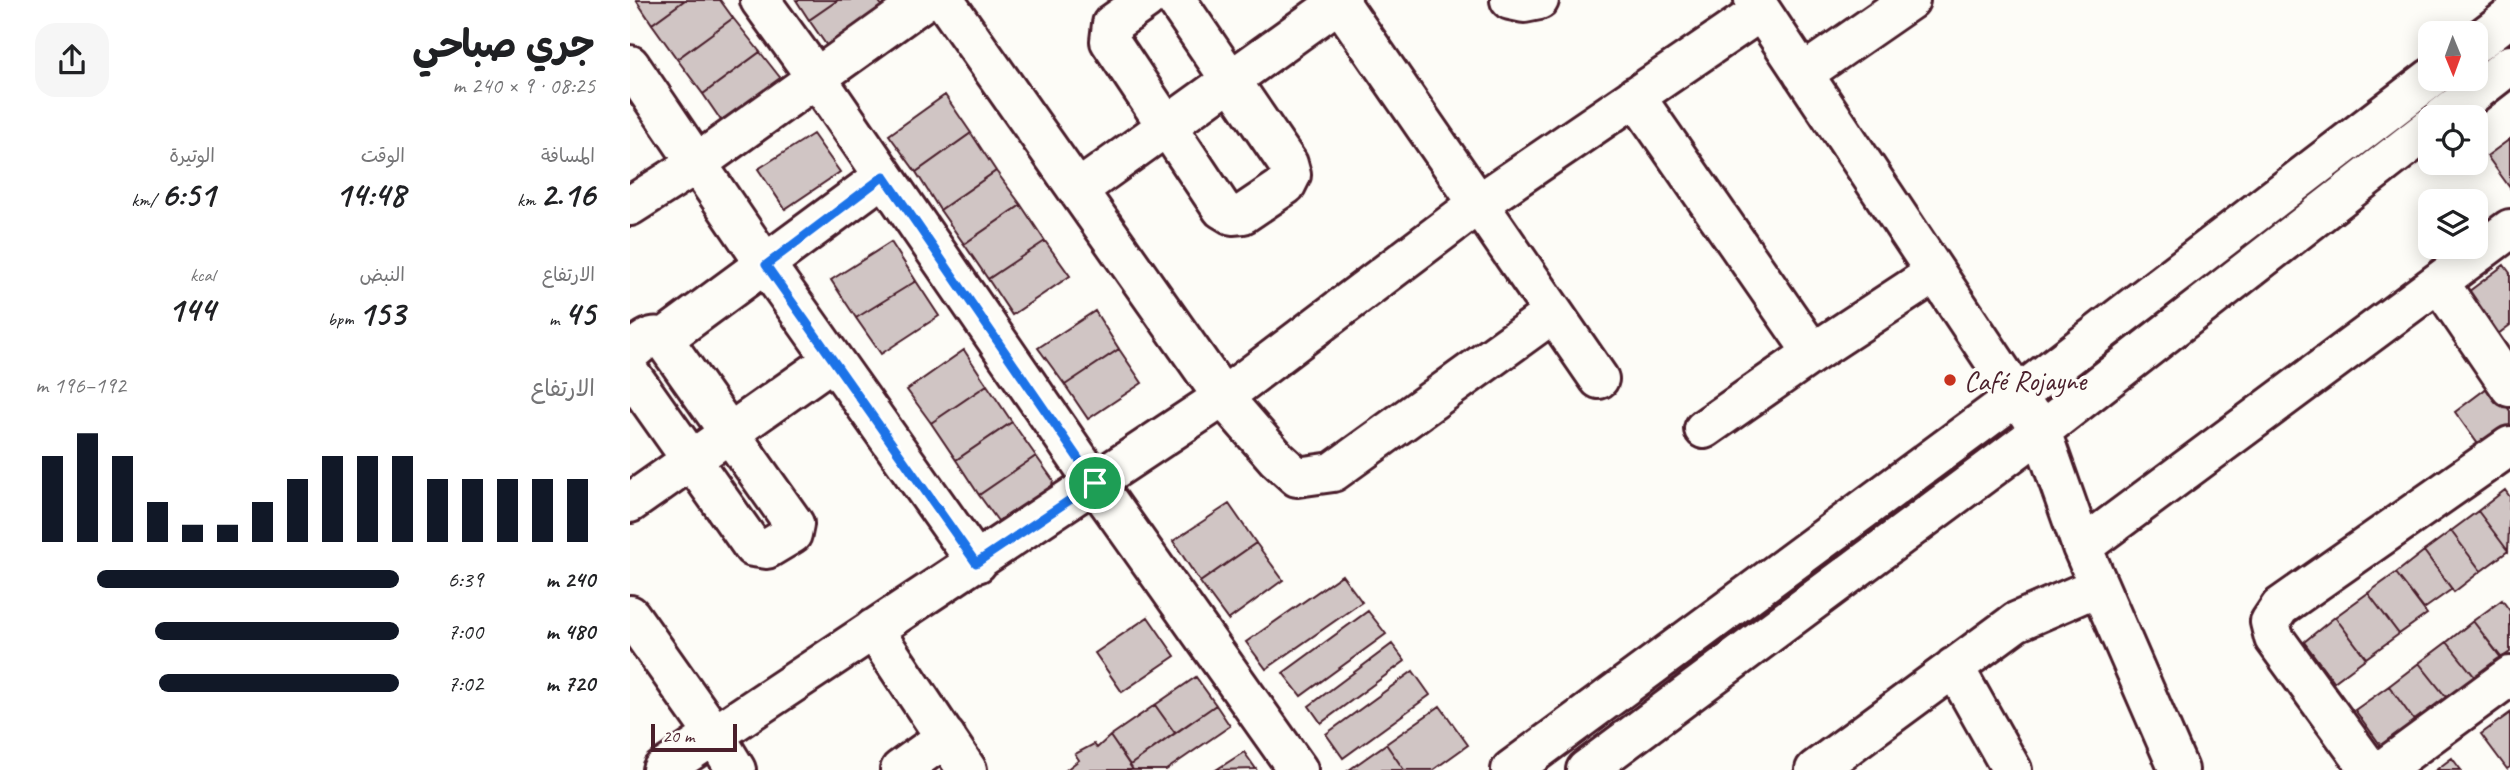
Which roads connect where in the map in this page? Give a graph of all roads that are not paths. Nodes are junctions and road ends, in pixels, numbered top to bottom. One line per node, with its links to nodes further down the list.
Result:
1 (760, 0): 16 (street)
2 (925, 0): 16 (street)
3 (944, 0): 25 (street)
4 (1146, 0): 21 (street)
5 (1177, 0): 17 (street)
6 (1510, 0): 7 (street)
7 (1539, 0)
8 (1910, 0): 15 (street)
9 (1340, 1): 17 (street); 26 (street)
10 (1758, 6): 15 (street); 19 (street)
11 (2510, 17): 12 (street)
12 (2488, 34)
13 (630, 65): 23 (street)
14 (2510, 65): 20 (street)
15 (1803, 74): 30 (street)
16 (816, 77): 23 (street); 24 (street)
17 (1230, 81): 21 (street); 21 (street)
18 (2418, 88): 39 (street)
19 (1635, 96): 26 (street); 34 (street)
20 (2459, 105)
21 (1166, 127): 25 (street)
22 (2418, 137): 42 (street)
23 (696, 164): 27 (street); 29 (street)
24 (884, 176): 29 (street); 46 (street)
25 (1077, 190): 40 (street)
26 (1478, 204): 32 (street); 40 (street)
27 (630, 206)
28 (2510, 229): 31 (street)
29 (766, 265): 33 (street); 35 (street)
30 (1935, 273): 34 (street); 39 (street)
31 (2440, 284): 38 (street); 48 (street)
32 (1553, 313): 37 (street); 40 (street)
33 (646, 346): 43 (street)
34 (1813, 353): 41 (street)
35 (833, 360): 43 (street); 49 (street)
36 (630, 373): 45 (street)
37 (1599, 379)
38 (2510, 387)
39 (2017, 396): 42 (street); 62 (street)
40 (1223, 397): 46 (street)
41 (1704, 429)
42 (2041, 431): 48 (street); 63 (street)
43 (729, 433): 45 (street); 45 (street)
44 (2510, 446): 67 (street)
45 (691, 460): 47 (street)
46 (1095, 483): 49 (street); 61 (street)
47 (630, 503)
48 (2081, 547): 50 (street)
49 (976, 563): 52 (street)
50 (2099, 586): 53 (street); 66 (street)
51 (630, 615): 55 (street)
52 (873, 629): 55 (street); 56 (street)
53 (1954, 667): 64 (street); 65 (street)
54 (2510, 676): 68 (street)
55 (714, 734): 57 (street); 58 (street)
56 (946, 737): 59 (street); 60 (street)
57 (662, 770)
58 (736, 770)
59 (900, 770)
60 (967, 770)
61 (1298, 770)
62 (1511, 770)
63 (1586, 770)
64 (1816, 770)
65 (2012, 770)
66 (2179, 770)
67 (2370, 770)
68 (2382, 770)

